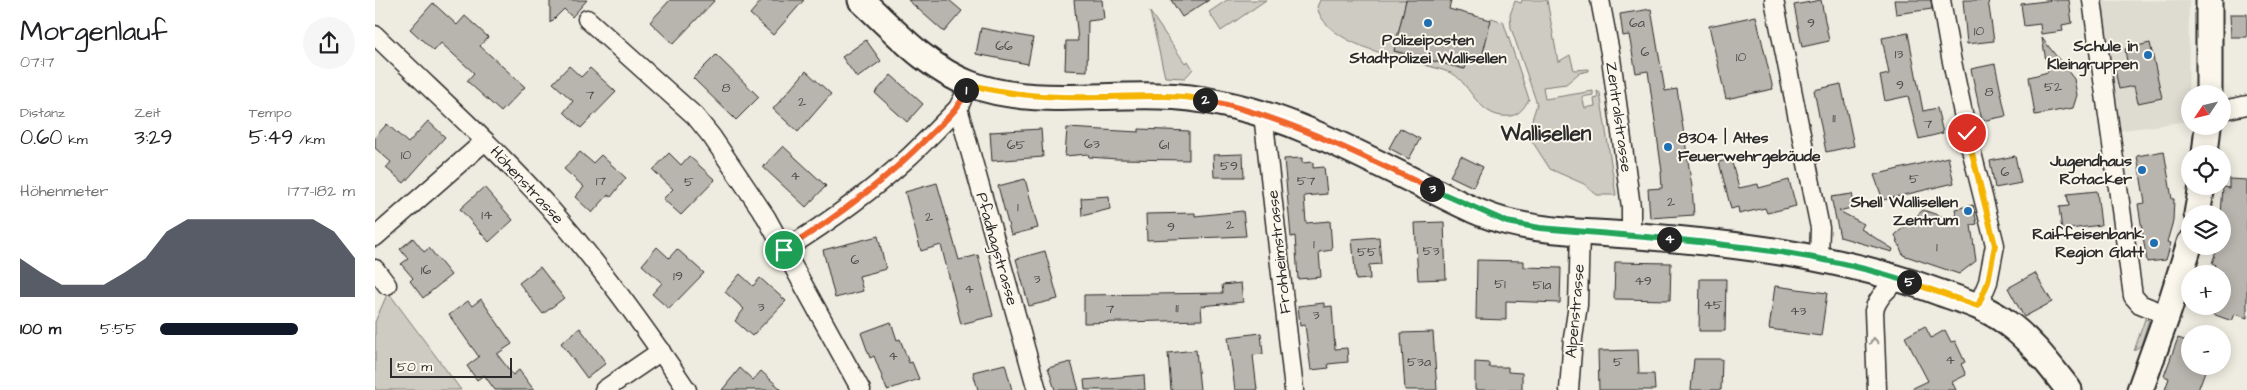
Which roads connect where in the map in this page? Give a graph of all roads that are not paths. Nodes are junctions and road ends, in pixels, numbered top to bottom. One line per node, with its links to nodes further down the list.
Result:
1 (861, 0): 9 (main road)
2 (1600, 0): 17 (street, Zentralstrasse)
3 (1774, 0): 21 (street)
4 (1941, 0): 25 (street)
5 (2092, 0): 26 (street)
6 (2209, 0): 10 (main road)
7 (587, 19): 19 (street)
8 (375, 35): 15 (street, Höhenstrasse)
9 (968, 84): 12 (street); 14 (main road)
10 (2209, 85)
11 (2247, 105): 13 (street)
12 (958, 108): 19 (street); 31 (street, Pfadhagstrasse)
13 (2231, 108)
14 (1263, 114): 16 (main road); 32 (street, Frohheimstrasse)
15 (485, 141): 18 (street); 27 (street, Höhenstrasse)
16 (1580, 232): 17 (main road); 33 (street, Alpenstrasse)
17 (1631, 235): 21 (main road)
18 (375, 237)
19 (784, 250): 30 (street)
20 (2186, 255): 26 (main road)
21 (1819, 258): 23 (main road)
22 (375, 269): 24 (street)
23 (1900, 279): 25 (main road); 34 (street, one-way to 23)
24 (387, 285)
25 (1978, 306): 35 (main road)
26 (2167, 315): 36 (main road)
27 (661, 351): 28 (street); 29 (street, Höhenstrasse)
28 (604, 390)
29 (687, 390)
30 (861, 390)
31 (1037, 390)
32 (1294, 390)
33 (1569, 390)
34 (1877, 390)
35 (2069, 390)
36 (2140, 390)

